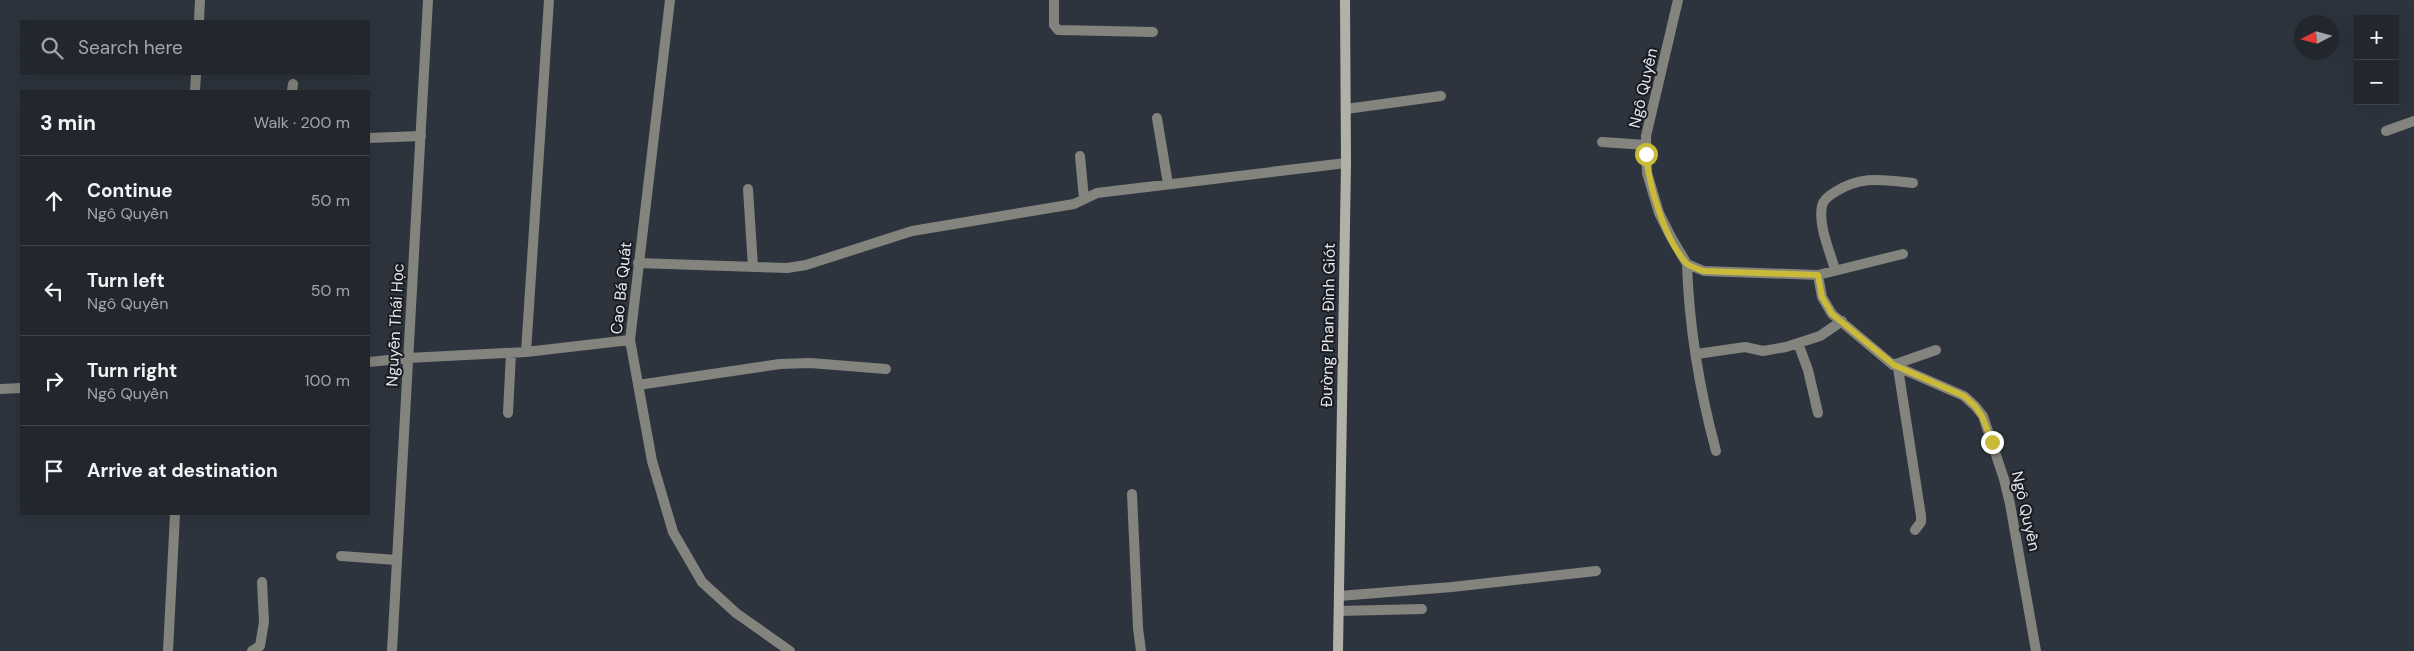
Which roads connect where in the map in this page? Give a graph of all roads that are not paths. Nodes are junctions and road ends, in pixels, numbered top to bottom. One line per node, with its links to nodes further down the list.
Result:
1 (200, 0): 8 (street)
2 (428, 0): 17 (street, Nguyễn Thái Học)
3 (549, 0): 37 (street)
4 (670, 0): 28 (street, Cao Bá Quát)
5 (1054, 0): 9 (street)
6 (1344, 0): 13 (main road, Đường Phan Đình Giót)
7 (1678, 0): 20 (street, Ngô Quyền)
8 (199, 20)
9 (1153, 32)
10 (196, 75): 11 (street)
11 (195, 90)
12 (1441, 96): 13 (street)
13 (1346, 109): 22 (main road, Đường Phan Đình Giót)
14 (1157, 118): 24 (street)
15 (2414, 120): 16 (street)
16 (2386, 131)
17 (421, 136): 18 (street); 40 (street, Nguyễn Thái Học)
18 (370, 138)
19 (1602, 142): 20 (street)
20 (1646, 145): 29 (street, Ngô Quyền)
21 (1080, 156): 26 (street)
22 (1346, 162): 24 (street); 57 (main road, Đường Phan Đình Giót)
23 (1913, 183): 31 (street)
24 (1168, 184): 26 (street)
25 (748, 189): 30 (street)
26 (1084, 199): 30 (street)
27 (1903, 254): 31 (street)
28 (638, 263): 30 (street); 34 (street, Cao Bá Quát)
29 (1687, 264): 32 (street); 39 (street)
30 (753, 266)
31 (1835, 270): 32 (street)
32 (1818, 275): 33 (street, Ngô Quyền)
33 (1842, 321): 35 (street); 42 (street, Ngô Quyền)
34 (630, 340): 37 (street); 44 (street, Cao Bá Quát)
35 (1798, 343): 39 (street); 48 (street)
36 (1936, 350): 42 (street)
37 (526, 352): 38 (street)
38 (511, 353): 40 (street); 47 (street)
39 (1697, 354): 49 (street)
40 (408, 358): 41 (street); 54 (street, Nguyễn Thái Học)
41 (370, 362)
42 (1896, 366): 52 (street); 66 (street, Ngô Quyền)
43 (886, 368): 44 (street)
44 (638, 386): 63 (street, Cao Bá Quát)
45 (20, 388): 46 (street)
46 (0, 389)
47 (508, 413)
48 (1818, 413)
49 (1716, 451)
50 (1132, 494): 64 (street)
51 (174, 515): 60 (street)
52 (1915, 530)
53 (341, 556): 54 (street)
54 (397, 560): 62 (street, Nguyễn Thái Học)
55 (1596, 570): 57 (street)
56 (262, 582): 61 (street)
57 (1339, 596): 59 (main road, Đường Phan Đình Giót)
58 (1422, 609): 59 (street)
59 (1339, 611): 65 (main road, Đường Phan Đình Giót)
60 (168, 651)
61 (252, 651)
62 (392, 651)
63 (790, 651)
64 (1141, 651)
65 (1338, 651)
66 (2036, 651)

